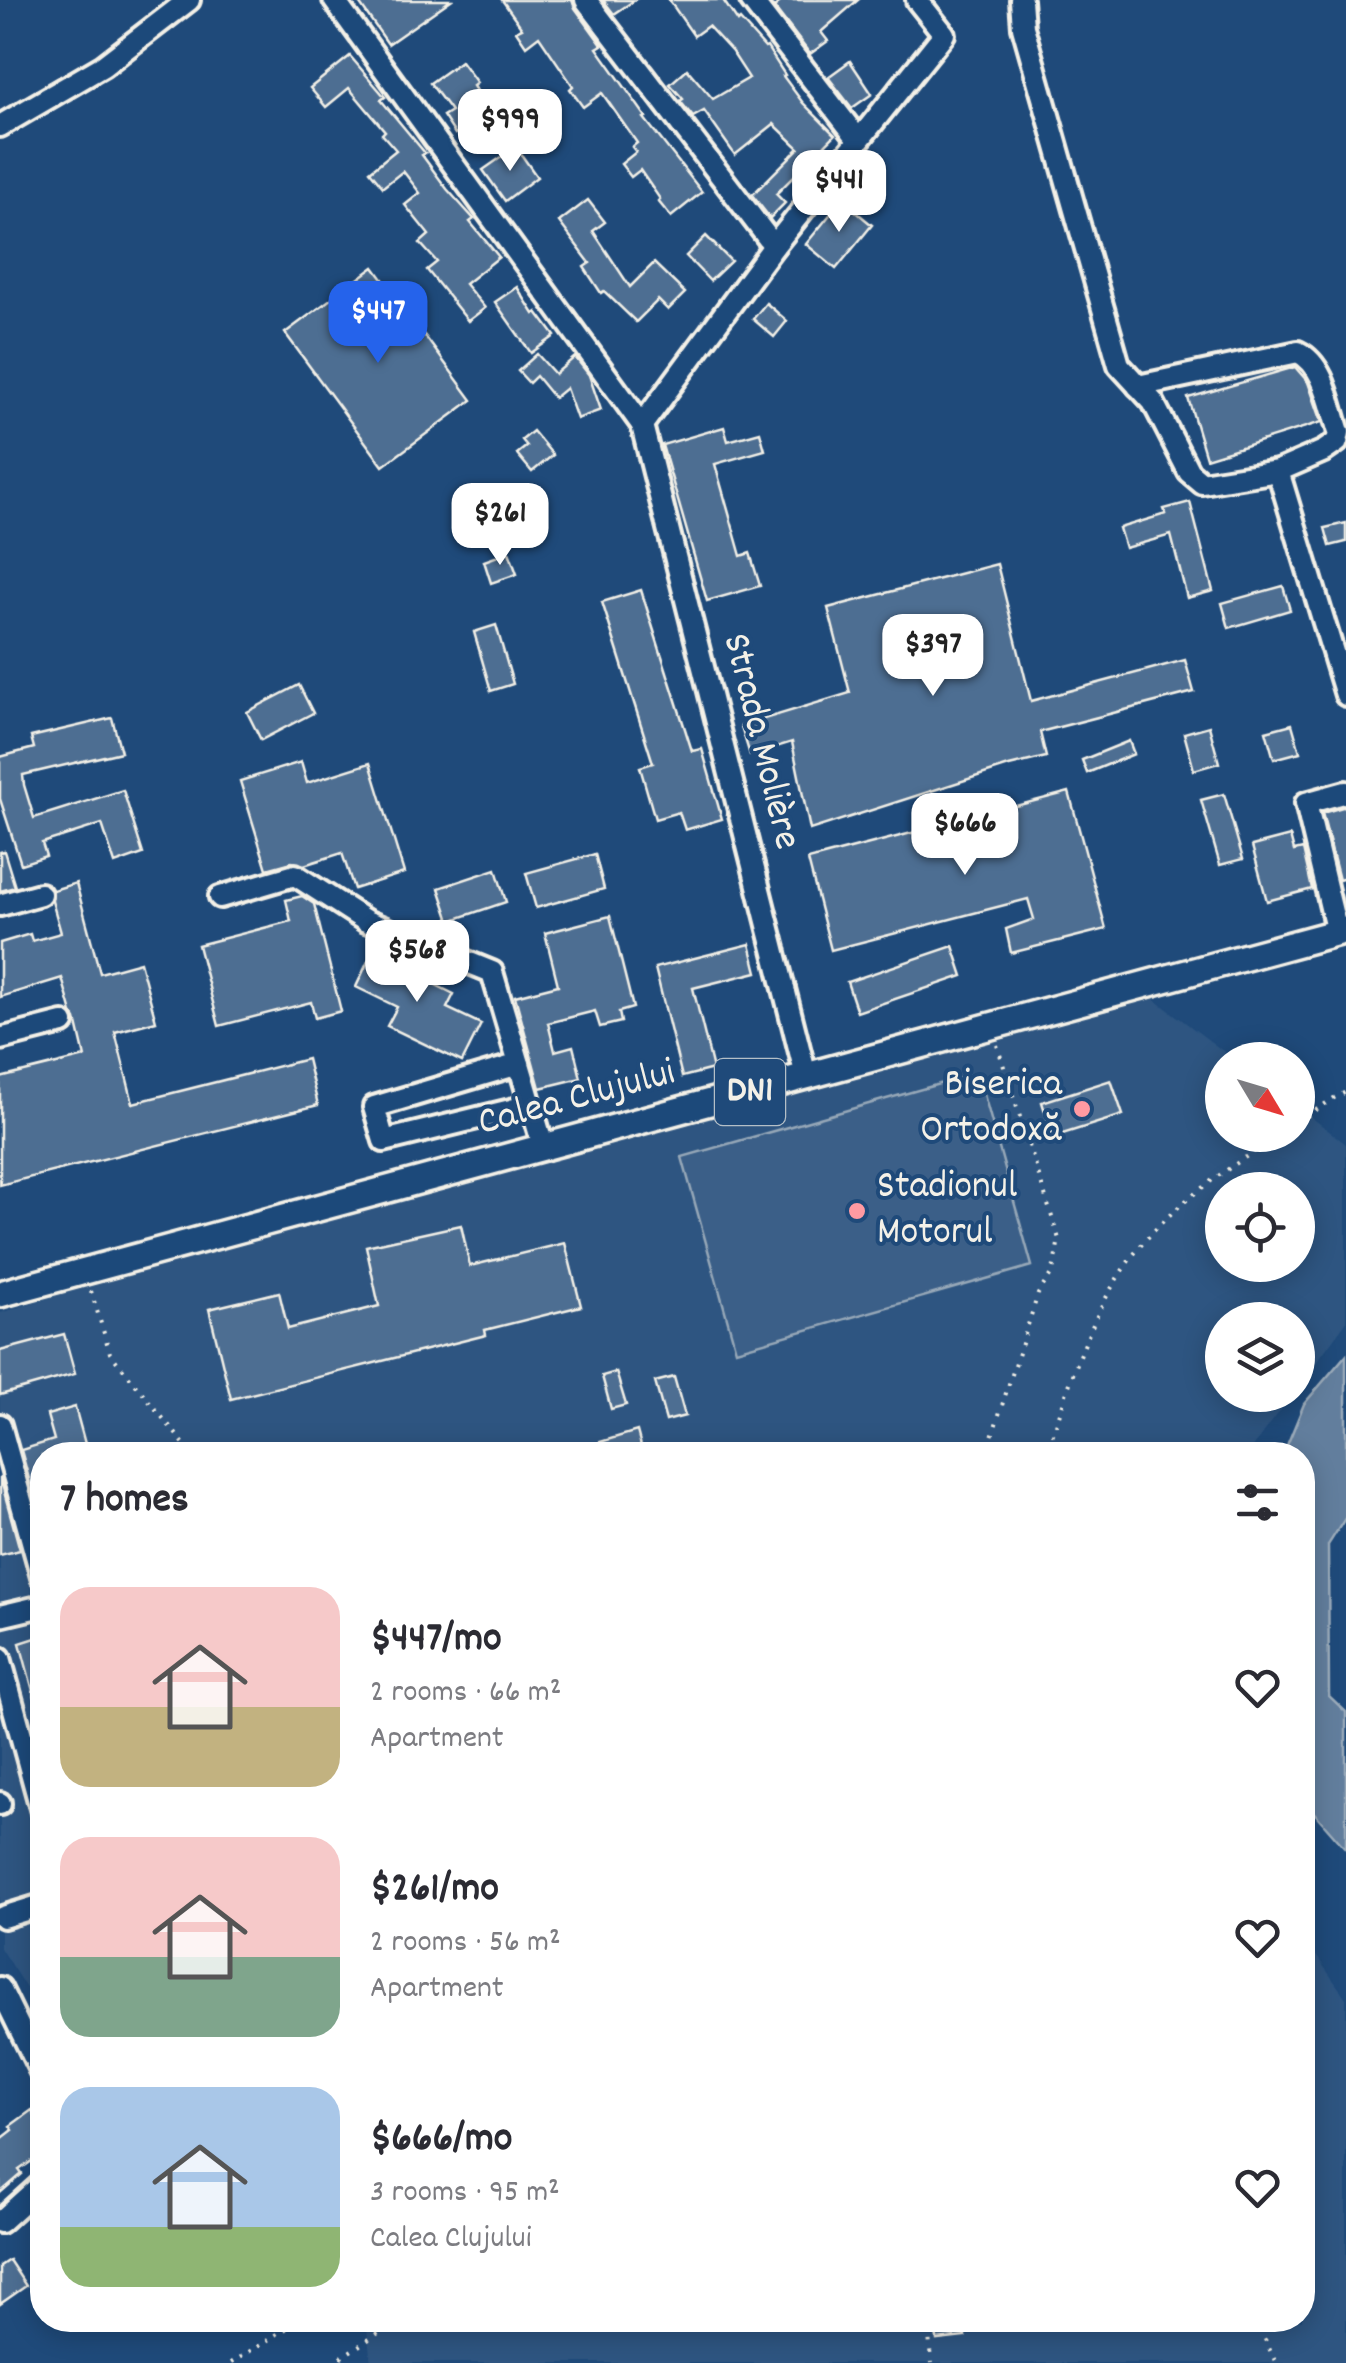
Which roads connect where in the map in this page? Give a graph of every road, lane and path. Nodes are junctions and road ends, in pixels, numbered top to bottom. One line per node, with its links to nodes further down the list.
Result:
1 (189, 0): 7 (street)
2 (334, 0): 11 (street, Strada Molière)
3 (586, 0): 9 (street)
4 (750, 0): 8 (street)
5 (918, 0): 8 (street)
6 (1020, 0): 10 (street)
7 (0, 126)
8 (858, 139): 9 (street)
9 (774, 246): 11 (street)
10 (1138, 386): 12 (street); 12 (street)
11 (642, 425): 23 (street, Strada Molière)
12 (1278, 471): 13 (street)
13 (1346, 695)
14 (1346, 792): 18 (street)
15 (40, 894): 17 (street)
16 (220, 897): 22 (street)
17 (0, 906)
18 (1341, 932): 20 (main road, Calea Clujului / DN1)
19 (63, 1023): 21 (street)
20 (992, 1027): 23 (main road, Calea Clujului / DN1); 33 (path)
21 (0, 1039)
22 (519, 1064): 25 (street); 25 (street)
23 (806, 1076): 27 (main road, Calea Clujului / DN1)
24 (1346, 1092): 26 (path)
25 (531, 1104): 27 (street)
26 (1315, 1111)
27 (544, 1148): 29 (main road, Calea Clujului / DN1)
28 (1254, 1152): 34 (path)
29 (85, 1272): 30 (main road, Calea Clujului / DN1); 32 (path)
30 (0, 1294)
31 (0, 1425): 35 (street)
32 (182, 1442)
33 (990, 1442)
34 (1050, 1442)
35 (30, 1534)
36 (30, 1609): 37 (street)
37 (0, 1616)
38 (0, 1658): 39 (street)
39 (30, 1768)
40 (30, 1909): 41 (street)
41 (3, 1917)
42 (0, 1988): 43 (street)
43 (30, 2049)
44 (30, 2194): 45 (street)
45 (1, 2218)
46 (281, 2332): 50 (path)
47 (380, 2332): 51 (path)
48 (929, 2332): 52 (path)
49 (1262, 2332): 53 (path)
50 (231, 2363)
51 (332, 2363)
52 (931, 2363)
53 (1276, 2363)

